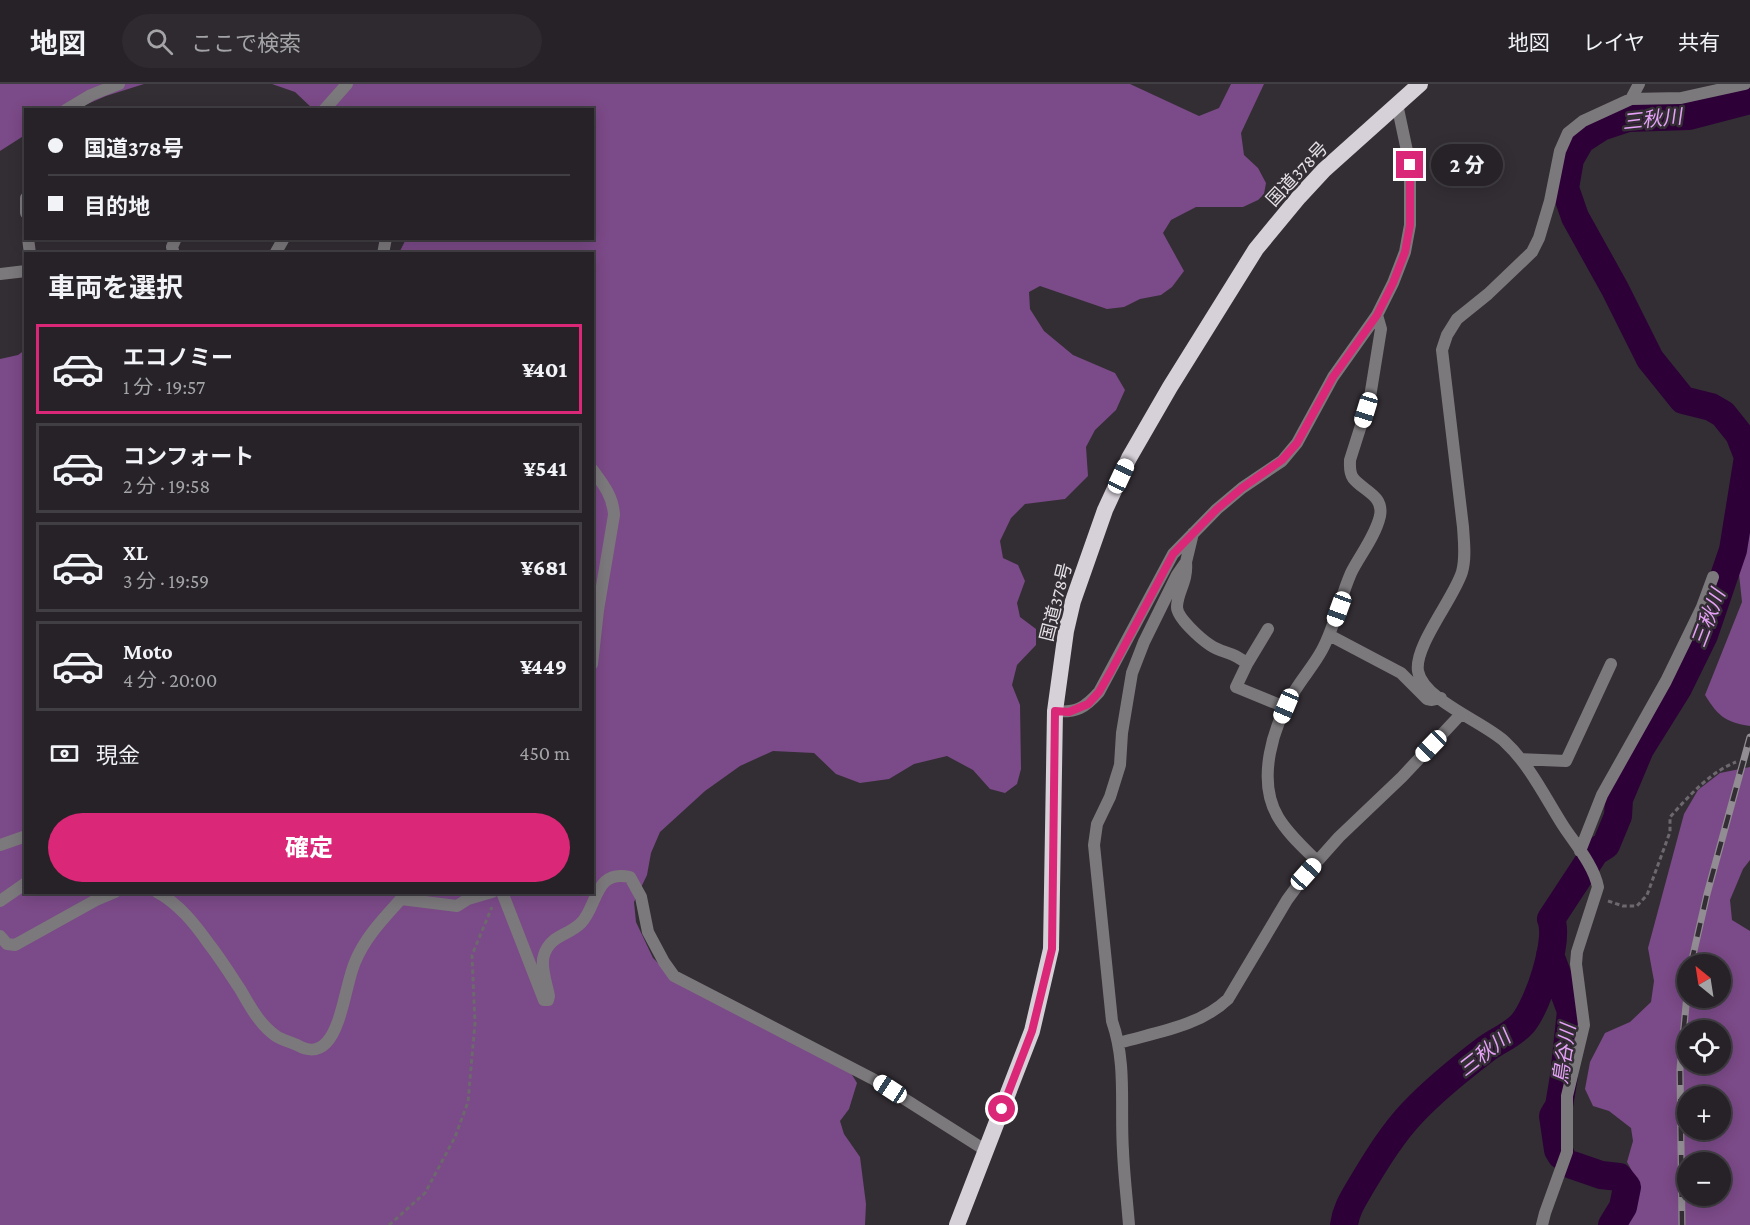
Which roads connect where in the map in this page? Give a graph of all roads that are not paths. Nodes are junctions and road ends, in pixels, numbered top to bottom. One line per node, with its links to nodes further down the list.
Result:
1 (119, 84): 8 (street)
2 (347, 84): 9 (street)
3 (1420, 84): 7 (highway, 国道378号)
4 (1639, 84): 6 (street)
5 (1745, 84): 6 (street)
6 (1631, 99): 22 (street)
7 (1397, 104): 12 (street); 24 (highway, 国道378号)
8 (69, 108)
9 (326, 108)
10 (24, 271): 11 (street)
11 (0, 274)
12 (1377, 315): 14 (street); 18 (street)
13 (594, 472): 19 (street)
14 (1194, 532): 15 (street); 24 (street)
15 (1186, 562): 20 (street); 37 (street)
16 (1713, 577): 29 (street)
17 (1269, 629): 20 (street)
18 (1329, 635): 22 (street); 23 (street)
19 (594, 646)
20 (1247, 664): 23 (street)
21 (1611, 664): 26 (street)
22 (1441, 698): 25 (street)
23 (1286, 706): 30 (street)
24 (1055, 711): 38 (highway, 国道378号)
25 (1461, 714): 26 (street); 30 (street)
26 (1521, 759): 29 (street)
27 (24, 837): 28 (street)
28 (0, 845)
29 (1582, 855): 41 (street)
30 (1317, 861): 37 (street)
31 (24, 884): 35 (street)
32 (110, 894): 36 (street)
33 (160, 894): 34 (street)
34 (496, 896): 38 (street)
35 (0, 901)
36 (0, 936)
37 (1119, 1042): 40 (street)
38 (985, 1150): 39 (highway, 国道378号)
39 (957, 1225)
40 (1129, 1225)
41 (1542, 1225)

